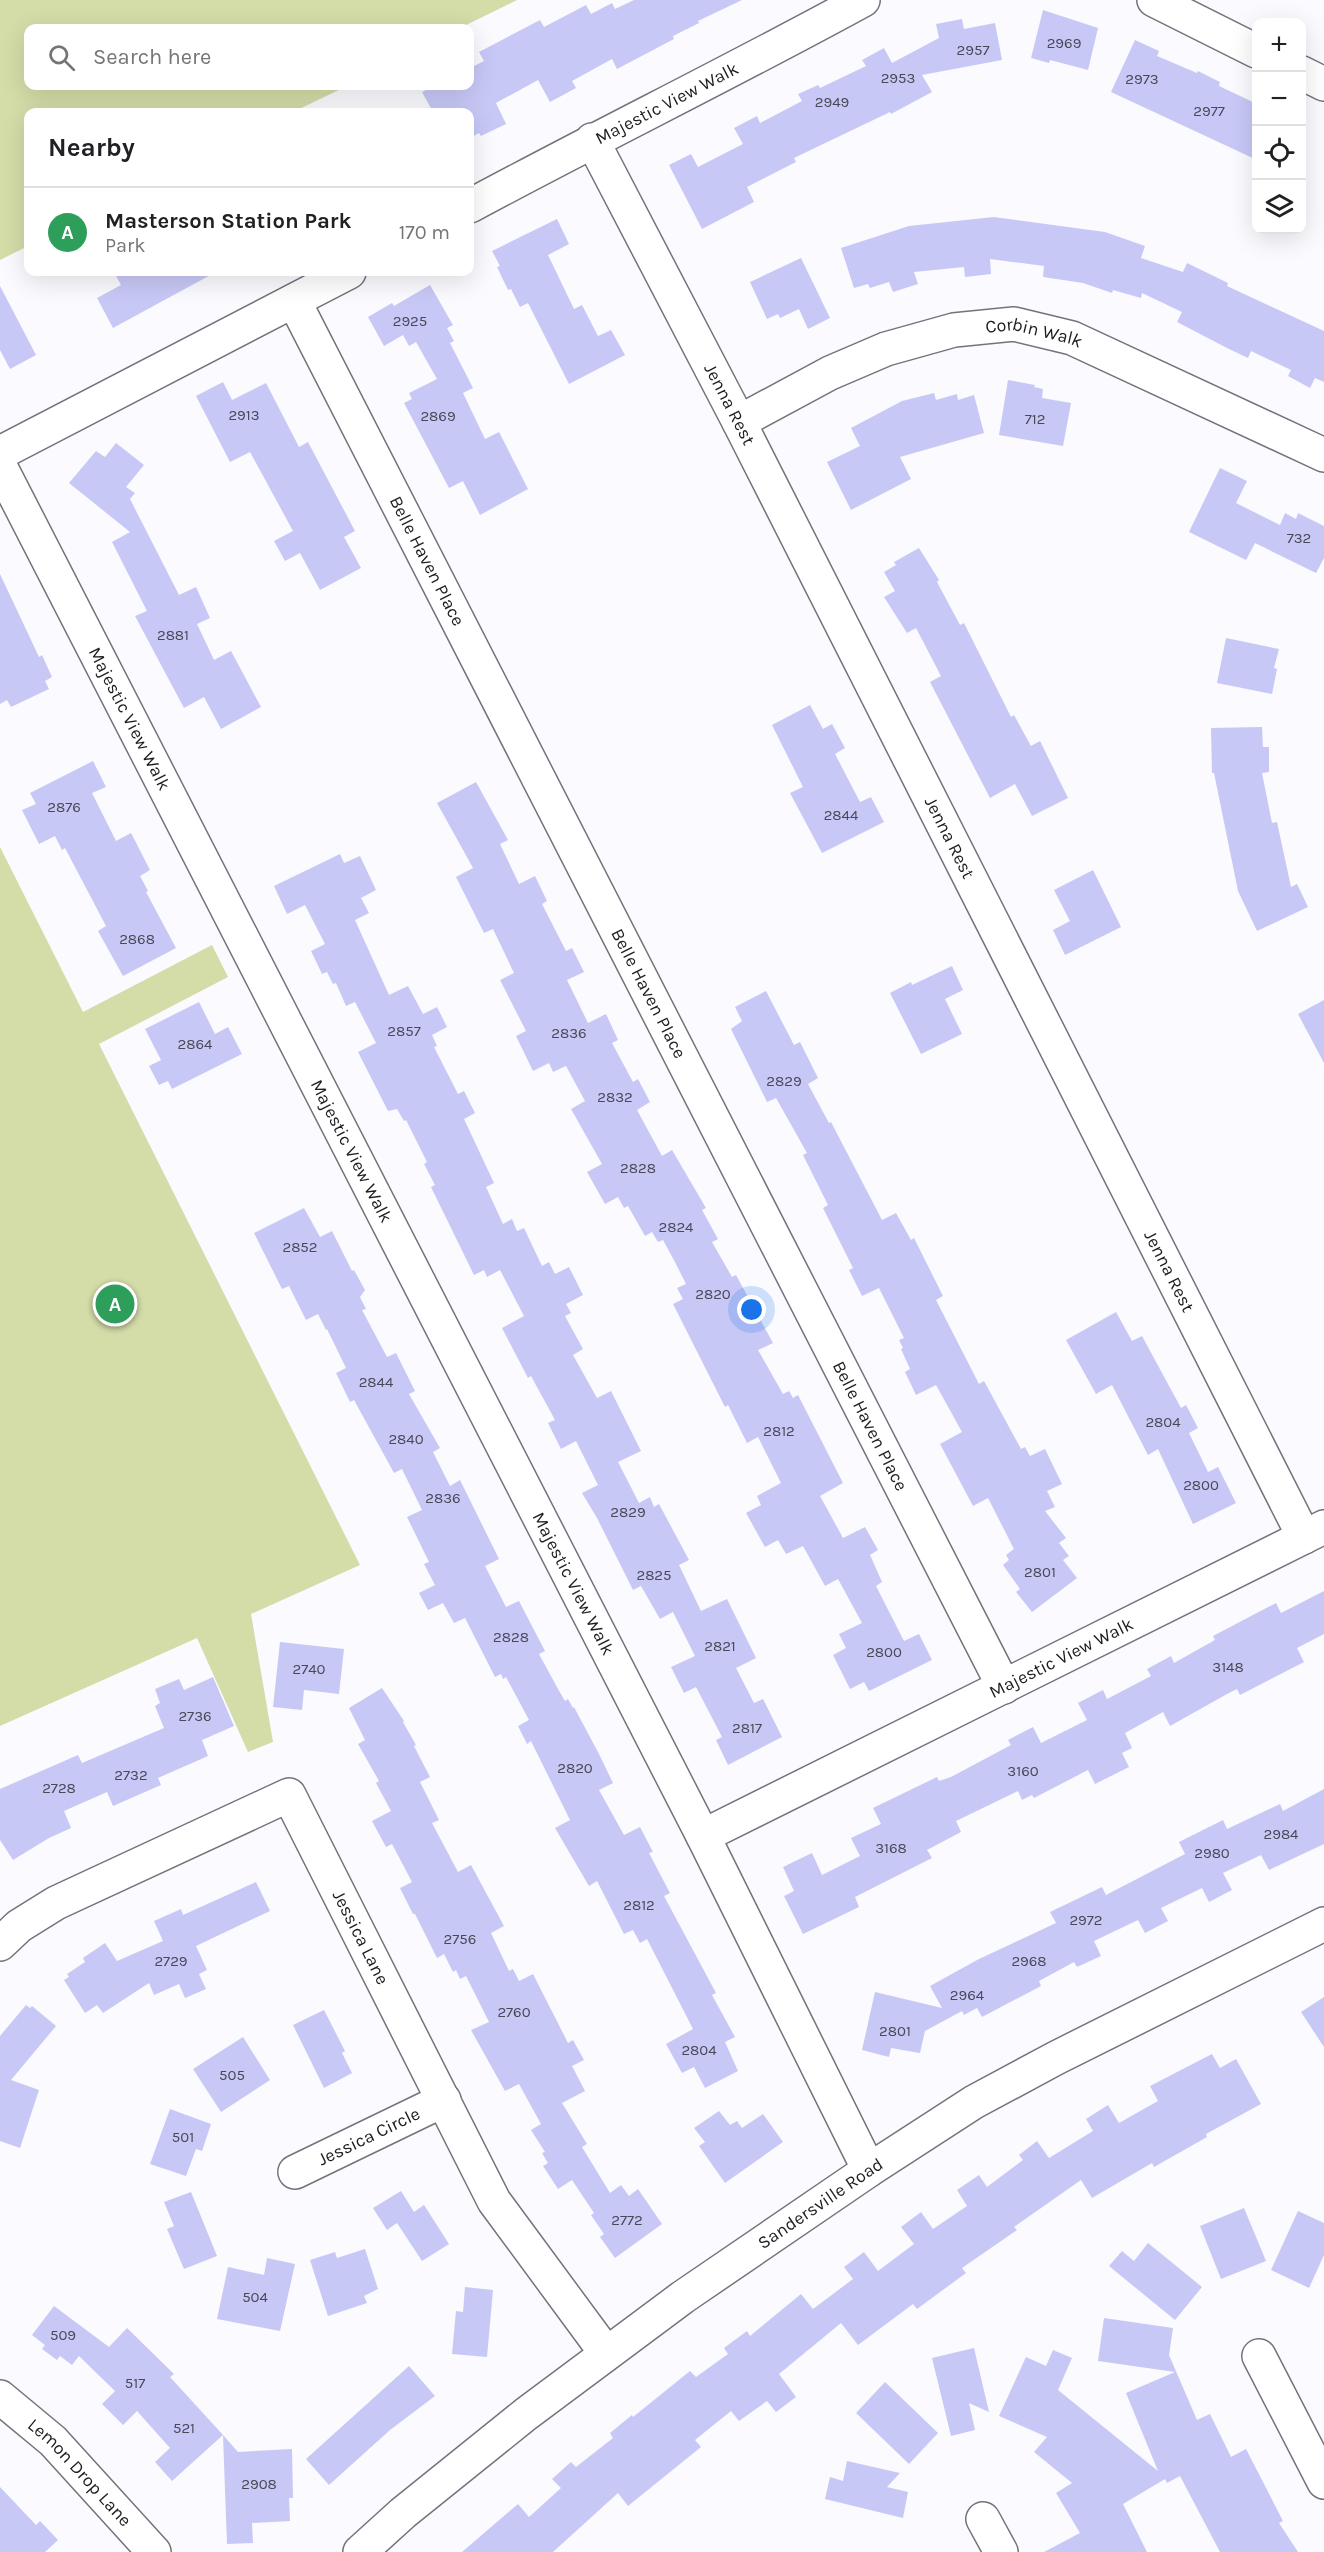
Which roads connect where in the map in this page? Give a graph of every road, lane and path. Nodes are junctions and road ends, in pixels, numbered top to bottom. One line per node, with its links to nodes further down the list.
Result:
1 (863, 0): 6 (street, Majestic View Walk)
2 (1154, 0): 3 (street)
3 (1252, 49)
4 (1306, 75): 5 (street)
5 (1324, 84)
6 (592, 140): 7 (street, Majestic View Walk); 10 (street, Jenna Rest)
7 (474, 204)
8 (341, 276): 9 (street)
9 (294, 301): 11 (street); 15 (street, Belle Haven Place)
10 (739, 422): 12 (street, Corbin Walk); 14 (street, Jenna Rest)
11 (0, 453)
12 (1324, 455)
13 (0, 466): 16 (street, Majestic View Walk)
14 (1314, 1532): 15 (street, Majestic View Walk)
15 (1004, 1687): 16 (street, Majestic View Walk)
16 (703, 1836): 20 (street, Majestic View Walk)
17 (1324, 1924): 20 (street, Sandersville Road)
18 (0, 1944): 19 (street, Jessica Lane)
19 (444, 2100): 21 (street, Jessica Circle); 22 (street, Jessica Lane)
20 (869, 2170): 22 (street, Sandersville Road)
21 (295, 2172)
22 (606, 2353): 28 (street, Sandersville Road)
23 (1258, 2356): 25 (street)
24 (0, 2397): 27 (street, Lemon Drop Lane)
25 (1324, 2482)
26 (983, 2519): 29 (street)
27 (154, 2552)
28 (360, 2552)
29 (1001, 2552)

